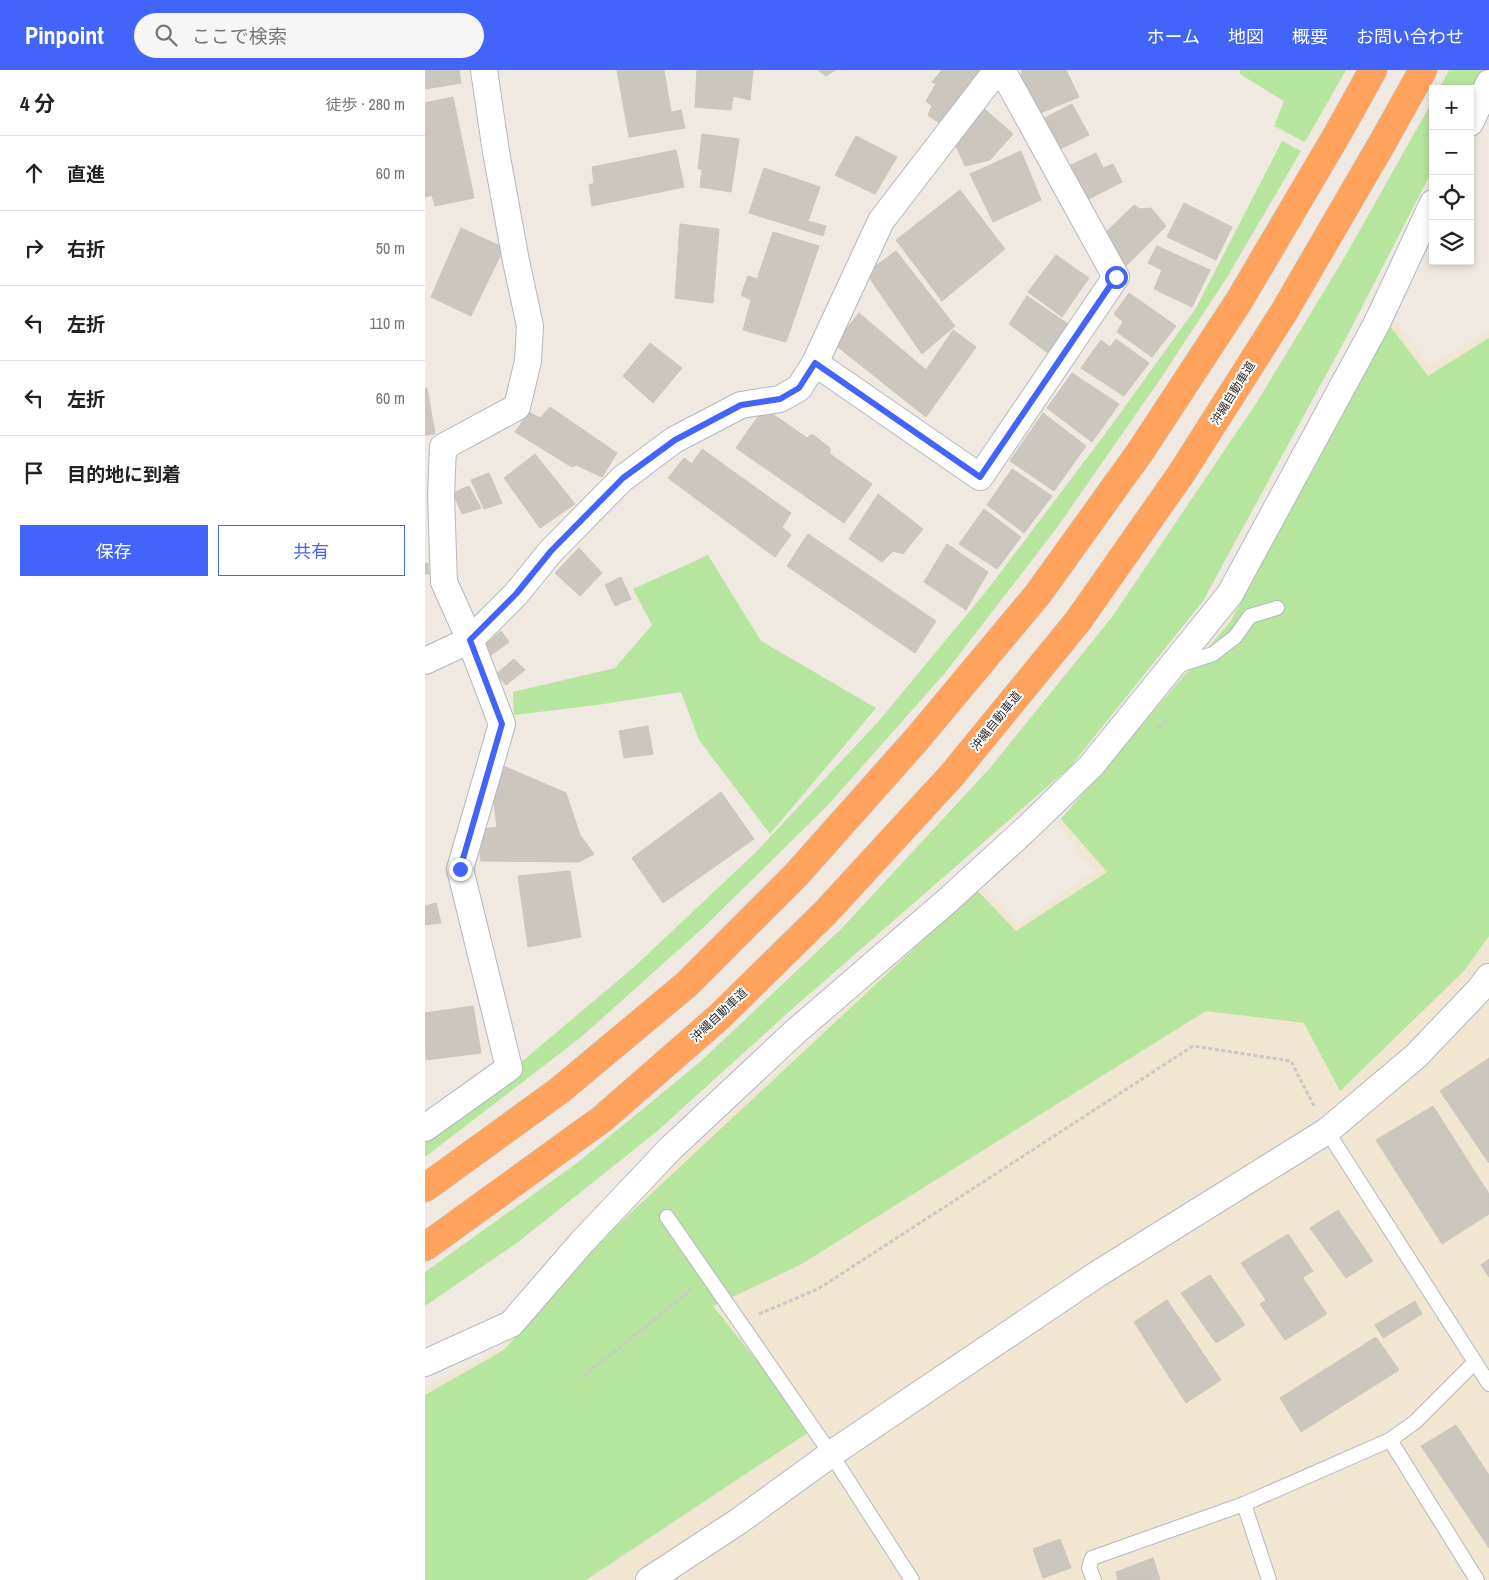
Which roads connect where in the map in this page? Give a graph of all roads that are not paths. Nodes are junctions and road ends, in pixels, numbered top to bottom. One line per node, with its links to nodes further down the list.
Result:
1 (484, 70): 11 (street)
2 (997, 70): 9 (street)
3 (1001, 70): 9 (street)
4 (1373, 70): 17 (highway)
5 (1423, 70): 19 (highway, 沖縄自動車道)
6 (1489, 84): 7 (street)
7 (1474, 115)
8 (1429, 212): 13 (street)
9 (815, 363): 11 (street)
10 (1277, 608): 13 (lane)
11 (470, 640): 12 (street); 15 (street)
12 (425, 660)
13 (1170, 668): 20 (street)
14 (1489, 977): 16 (street)
15 (425, 1128)
16 (1327, 1131): 21 (lane); 24 (street)
17 (425, 1188)
18 (667, 1216): 24 (lane)
19 (425, 1247)
20 (425, 1362)
21 (1475, 1362): 22 (lane); 23 (lane)
22 (1489, 1384)
23 (1390, 1440): 25 (lane); 30 (lane)
24 (831, 1454): 26 (street); 27 (lane)
25 (1244, 1504): 28 (lane); 29 (lane)
26 (649, 1580)
27 (912, 1580)
28 (1093, 1580)
29 (1269, 1580)
30 (1477, 1580)

